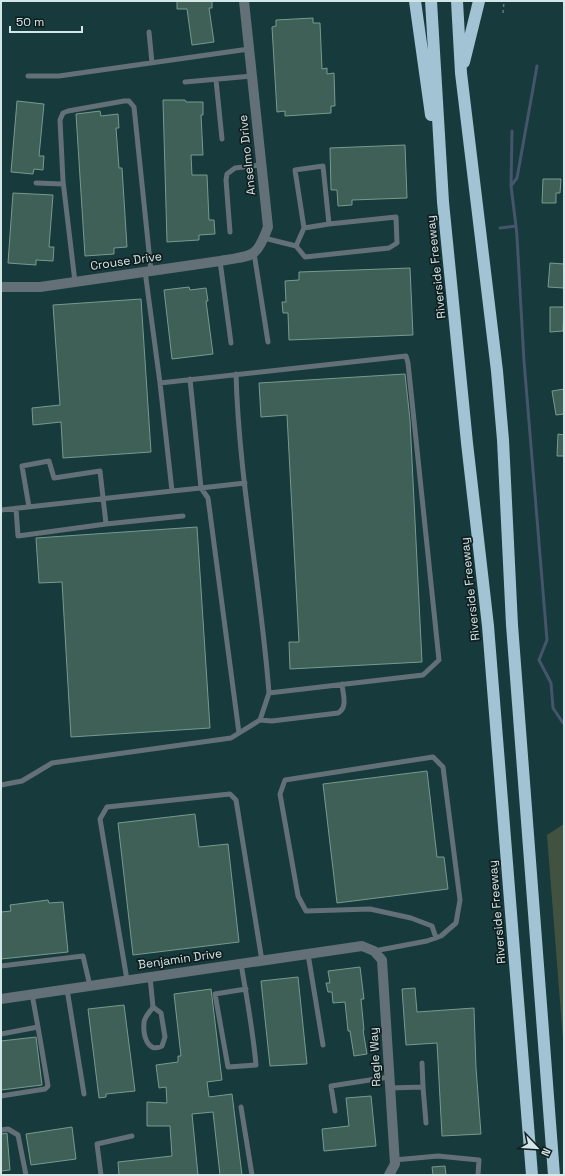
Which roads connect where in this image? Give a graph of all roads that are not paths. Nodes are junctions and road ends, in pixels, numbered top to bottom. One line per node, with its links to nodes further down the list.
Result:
1 (244, 1): 7 (street, Anselmo Drive)
2 (415, 1): 18 (highway)
3 (431, 1): 18 (highway, Riverside Freeway)
4 (457, 1): 9 (highway)
5 (479, 1): 9 (highway)
6 (149, 32): 8 (lane)
7 (249, 49): 8 (lane); 11 (street, Anselmo Drive)
8 (152, 63): 10 (lane)
9 (461, 73): 83 (highway)
10 (28, 76)
11 (252, 76): 12 (lane); 15 (street, Anselmo Drive)
12 (216, 80): 13 (lane); 14 (lane)
13 (185, 82)
14 (222, 139)
15 (261, 165): 21 (lane); 22 (street, Anselmo Drive)
16 (36, 183): 17 (lane)
17 (63, 184): 26 (lane); 27 (lane)
18 (443, 202): 82 (highway, Riverside Freeway)
19 (329, 224): 20 (lane); 20 (lane); 23 (lane)
20 (304, 228): 23 (lane)
21 (230, 232)
22 (264, 238): 23 (lane); 24 (street, Anselmo Drive)
23 (296, 246)
24 (254, 253): 25 (street, Crouse Drive); 29 (lane)
25 (220, 261): 26 (street, Crouse Drive); 30 (lane)
26 (148, 271): 27 (street, Crouse Drive); 33 (lane)
27 (74, 282): 28 (street, Crouse Drive)
28 (1, 287)
29 (268, 342)
30 (232, 343)
31 (236, 374): 32 (lane); 34 (lane); 43 (lane)
32 (190, 380): 33 (lane); 35 (lane)
33 (160, 383): 36 (lane)
34 (245, 483): 35 (lane); 44 (lane)
35 (200, 488): 36 (lane); 46 (lane)
36 (172, 491): 37 (lane)
37 (102, 499): 38 (lane); 38 (lane); 42 (lane)
38 (29, 507): 39 (lane)
39 (16, 508): 40 (lane); 42 (lane)
40 (1, 510)
41 (183, 516): 42 (lane)
42 (106, 524)
43 (342, 684): 44 (lane); 45 (lane)
44 (269, 693): 45 (lane)
45 (260, 720): 46 (lane)
46 (239, 733): 47 (lane)
47 (1, 785)
48 (436, 938): 48 (lane); 49 (lane)
49 (374, 951): 50 (street, Benjamin Drive); 66 (street, Ragle Way)
50 (308, 954): 51 (street, Benjamin Drive); 64 (lane)
51 (262, 961): 52 (street, Benjamin Drive); 55 (lane)
52 (241, 964): 54 (street, Benjamin Drive); 58 (lane)
53 (1, 966): 56 (lane)
54 (150, 977): 55 (street, Benjamin Drive); 61 (lane)
55 (127, 980): 56 (street, Benjamin Drive)
56 (90, 986): 57 (street, Benjamin Drive)
57 (67, 989): 59 (street, Benjamin Drive); 69 (lane)
58 (246, 990): 58 (lane)
59 (32, 994): 60 (street, Benjamin Drive); 62 (lane)
60 (1, 999)
61 (154, 1007): 61 (lane)
62 (38, 1027): 63 (lane); 70 (lane)
63 (1, 1034)
64 (323, 1045)
65 (422, 1063): 67 (lane)
66 (389, 1078): 68 (street, Ragle Way); 72 (lane)
67 (423, 1087): 68 (lane); 73 (lane)
68 (390, 1088): 76 (street, Ragle Way)
69 (84, 1094)
70 (1, 1096)
71 (241, 1107): 79 (lane)
72 (335, 1111)
73 (426, 1123)
74 (1, 1130): 77 (lane)
75 (132, 1136): 78 (lane)
76 (394, 1160): 80 (street, Ragle Way); 81 (lane)
77 (26, 1175)
78 (101, 1175)
79 (252, 1175)
80 (389, 1175)
81 (478, 1175)
82 (532, 1175)
83 (554, 1175)

